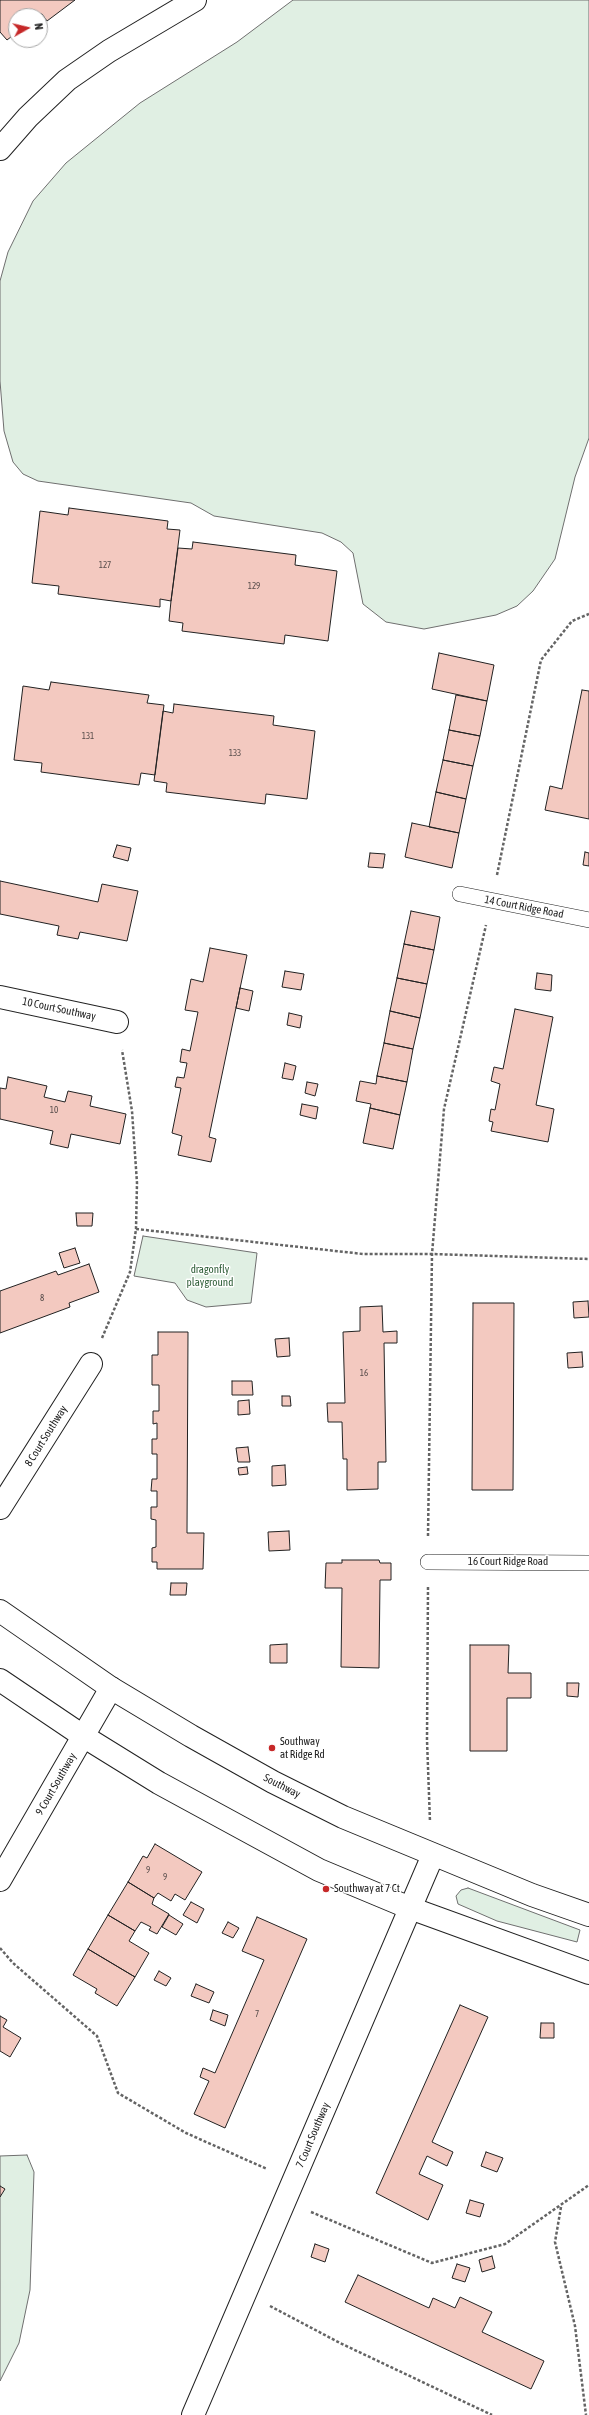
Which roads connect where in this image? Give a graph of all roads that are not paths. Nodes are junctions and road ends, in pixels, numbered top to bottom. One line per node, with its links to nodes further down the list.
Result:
1 (195, 0): 2 (street)
2 (0, 149)
3 (460, 894): 4 (lane, 14 Court Ridge Road)
4 (589, 920)
5 (0, 997): 6 (street, 10 Court Southway)
6 (117, 1022)
7 (91, 1364): 8 (street, 8 Court Southway)
8 (0, 1508)
9 (428, 1562): 10 (lane, 16 Court Ridge Road)
10 (589, 1563)
11 (0, 1611): 13 (street, Southway)
12 (0, 1680): 14 (street)
13 (111, 1688): 14 (street, 9 Court Southway); 15 (street, Southway)
14 (83, 1736): 16 (street, 9 Court Southway); 17 (street)
15 (433, 1855): 17 (street, 7 Court Southway); 18 (street, Southway)
16 (0, 1880)
17 (410, 1908): 19 (street); 20 (street, 7 Court Southway)
18 (589, 1915)
19 (589, 1972)
20 (192, 2415)

